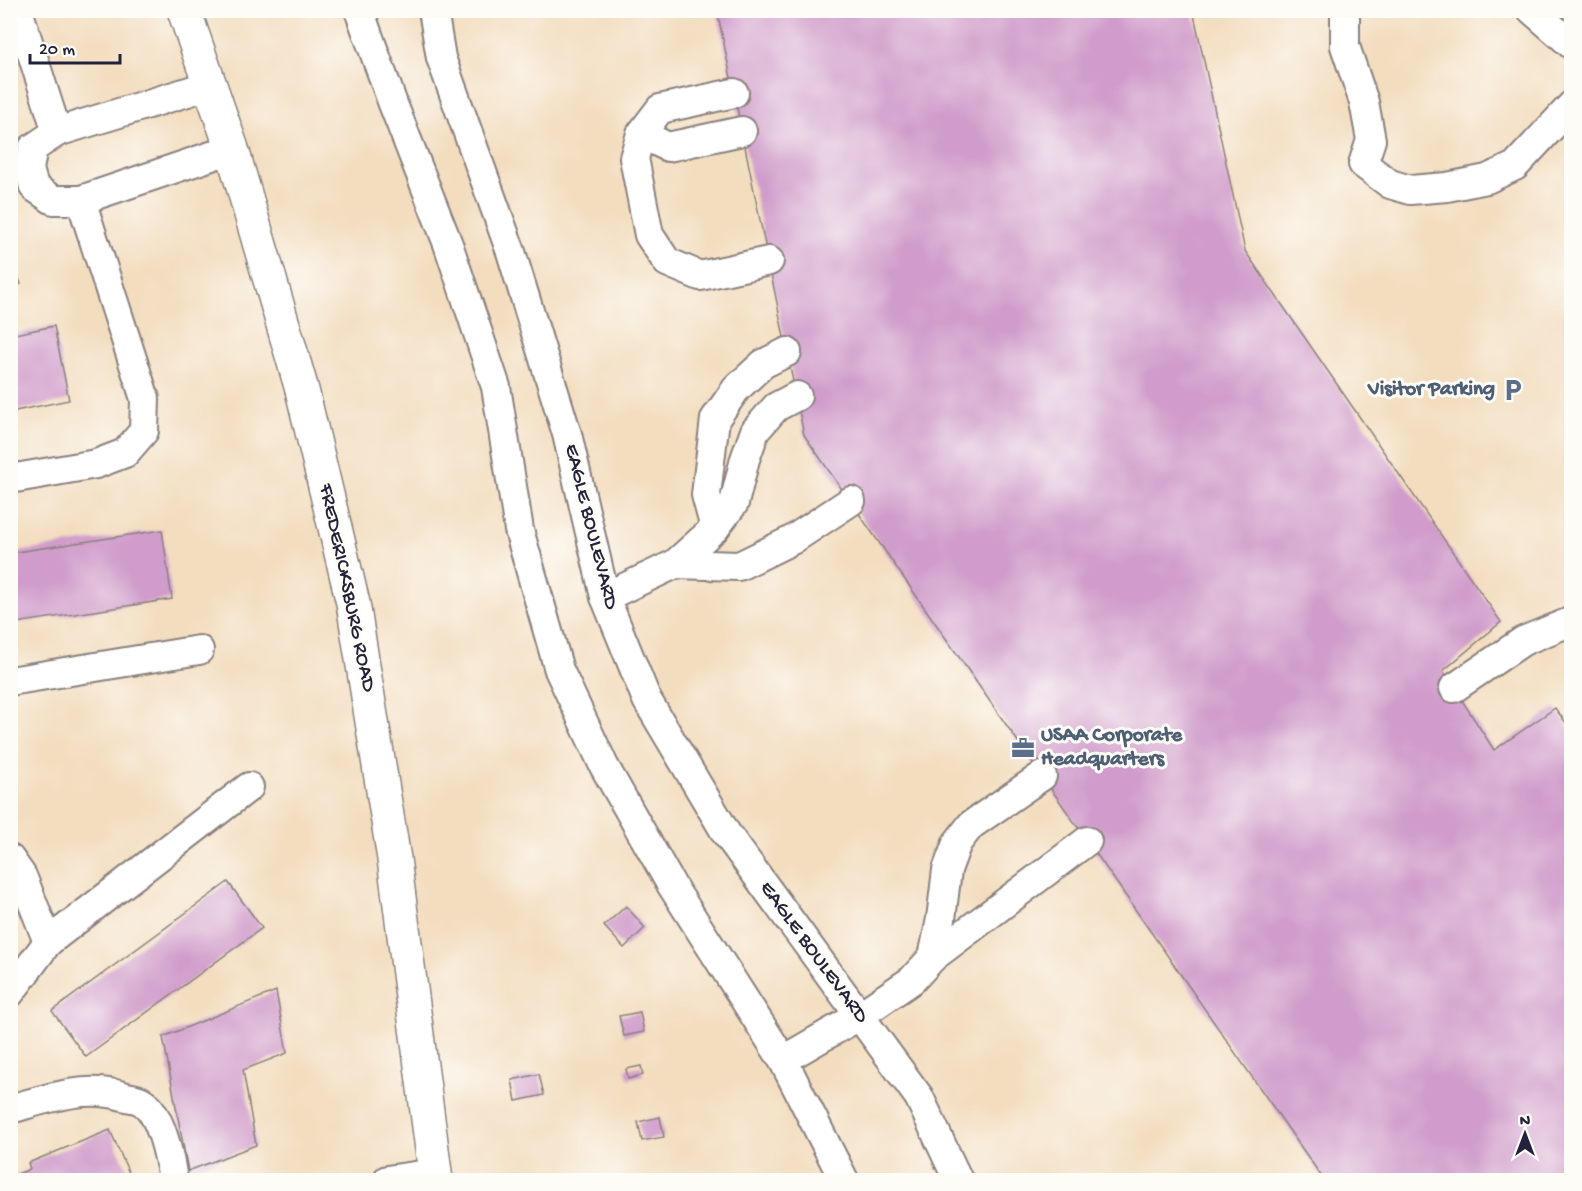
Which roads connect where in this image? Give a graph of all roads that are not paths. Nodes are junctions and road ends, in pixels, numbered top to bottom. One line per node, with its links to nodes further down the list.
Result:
1 (18, 10): 12 (street)
2 (184, 10): 8 (main road, FREDERICKSBURG ROAD)
3 (360, 10): 36 (street)
4 (433, 10): 23 (street, EAGLE BOULEVARD)
5 (1345, 10): 10 (street)
6 (1532, 10): 7 (street)
7 (1572, 45)
8 (210, 85): 12 (street); 14 (main road, FREDERICKSBURG ROAD)
9 (735, 93): 13 (street)
10 (1572, 105)
11 (742, 131): 13 (street)
12 (57, 132): 15 (street)
13 (641, 134): 16 (street)
14 (232, 149): 15 (street); 38 (main road, FREDERICKSBURG ROAD)
15 (81, 200): 19 (street)
16 (769, 261)
17 (787, 352): 21 (street)
18 (797, 396): 21 (street)
19 (10, 479)
20 (851, 501): 22 (street)
21 (715, 528): 22 (street)
22 (675, 564): 23 (street)
23 (605, 597): 35 (street, EAGLE BOULEVARD)
24 (1572, 621): 27 (street)
25 (199, 650): 26 (street)
26 (10, 681)
27 (1454, 688)
28 (1042, 776): 33 (street)
29 (249, 787): 32 (street)
30 (1088, 842): 33 (street)
31 (10, 859): 32 (street)
32 (48, 942): 34 (street)
33 (933, 957): 35 (street)
34 (10, 993)
35 (859, 1016): 36 (street); 42 (street, EAGLE BOULEVARD)
36 (783, 1060): 41 (street)
37 (10, 1109): 39 (street)
38 (436, 1177): 40 (street)
39 (173, 1180)
40 (387, 1180)
41 (844, 1180)
42 (958, 1180)

